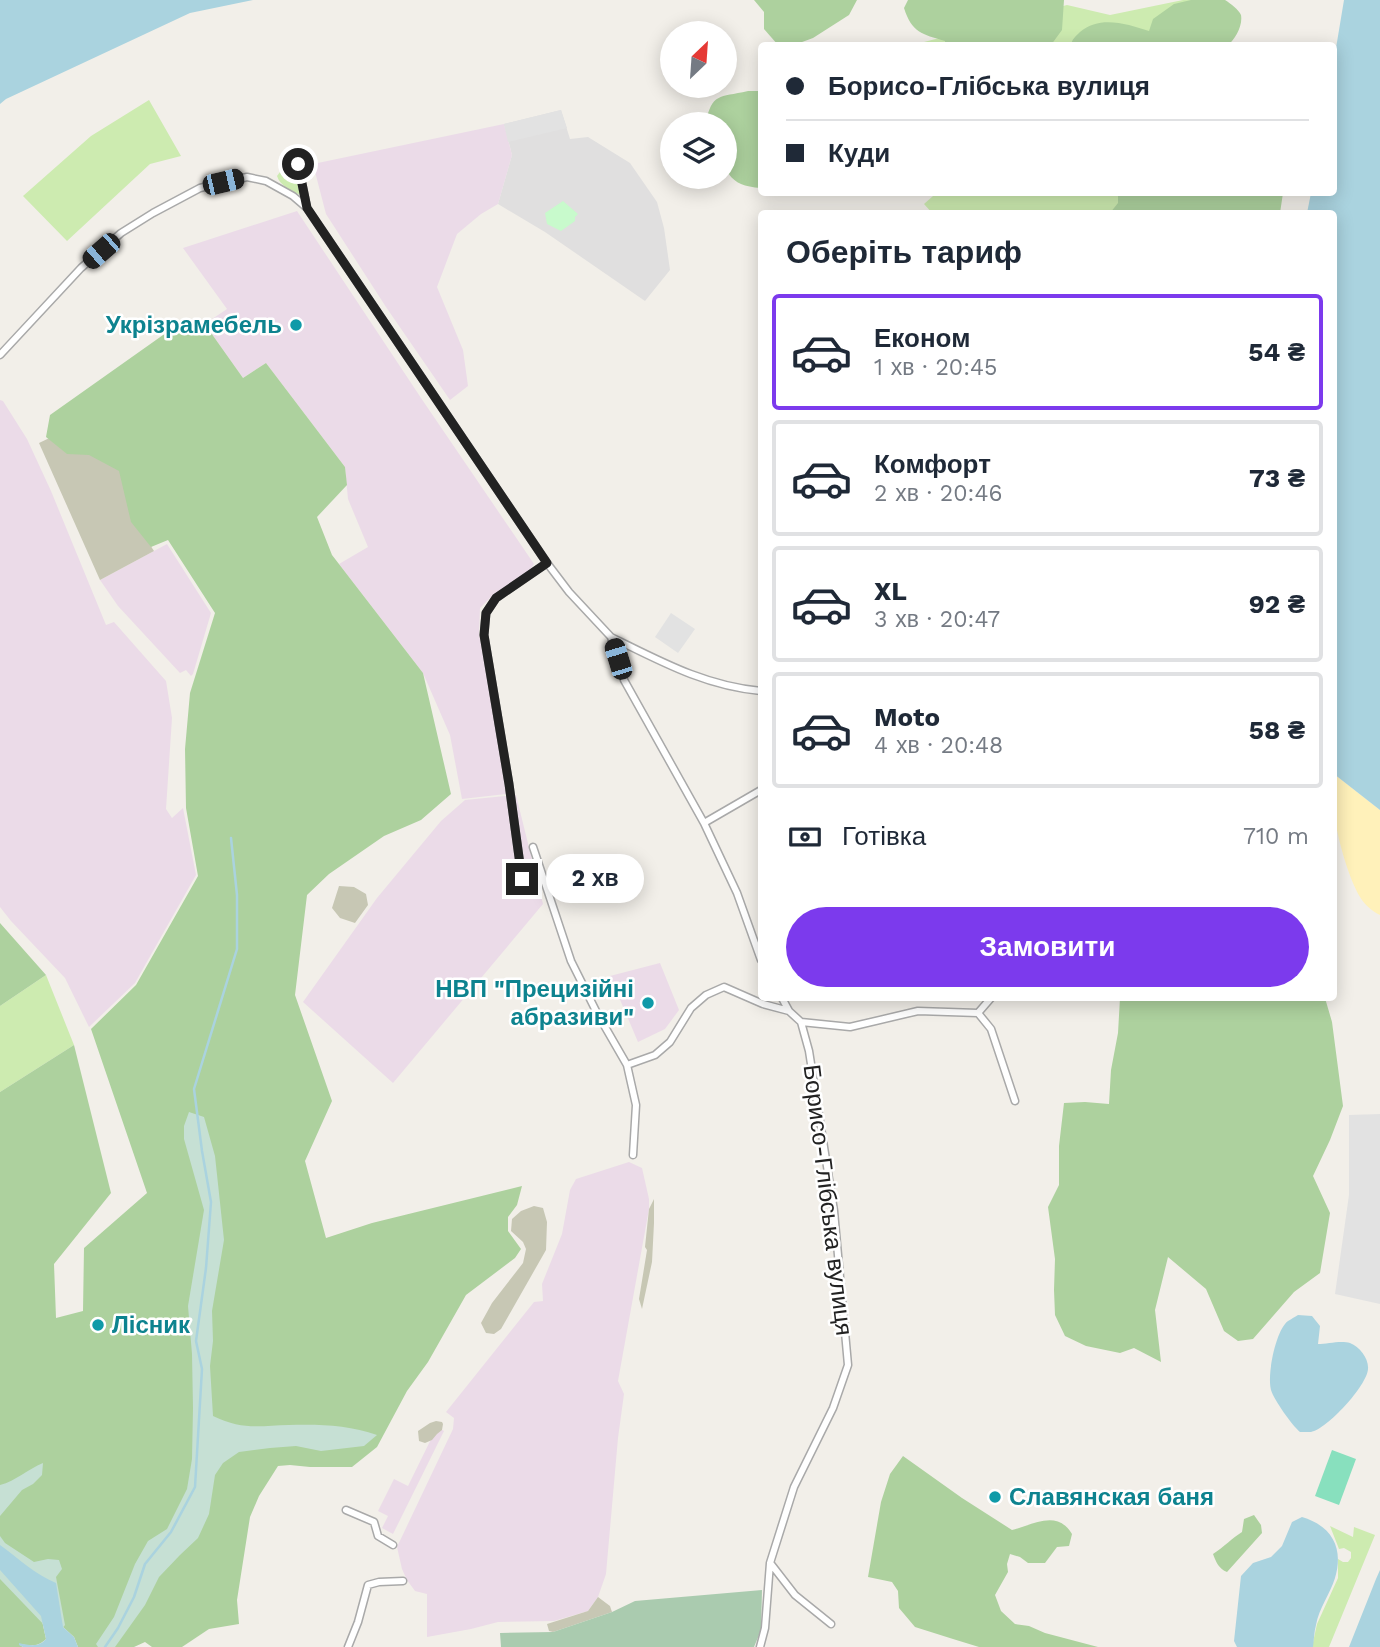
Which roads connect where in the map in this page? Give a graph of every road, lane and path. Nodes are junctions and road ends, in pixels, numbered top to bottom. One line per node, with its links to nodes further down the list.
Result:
1 (298, 164): 2 (street)
2 (307, 208): 3 (street); 4 (street)
3 (0, 355)
4 (547, 563): 5 (street); 10 (street)
5 (611, 637): 6 (street); 8 (street)
6 (758, 691)
7 (758, 792): 8 (street)
8 (705, 823): 11 (street)
9 (533, 847): 17 (street)
10 (522, 879)
11 (758, 952)
12 (784, 1001): 14 (street)
13 (988, 1001): 15 (street)
14 (789, 1011): 16 (street); 17 (street)
15 (978, 1013): 16 (street); 18 (street)
16 (801, 1022): 22 (street, Борисо-Глібська вулиця)
17 (627, 1065): 19 (street)
18 (1015, 1101)
19 (633, 1154)
20 (346, 1510): 21 (street)
21 (393, 1545)
22 (770, 1563): 24 (street); 26 (street, Борисо-Глібська вулиця)
23 (403, 1581): 25 (street)
24 (831, 1624)
25 (348, 1647)
26 (761, 1647)

